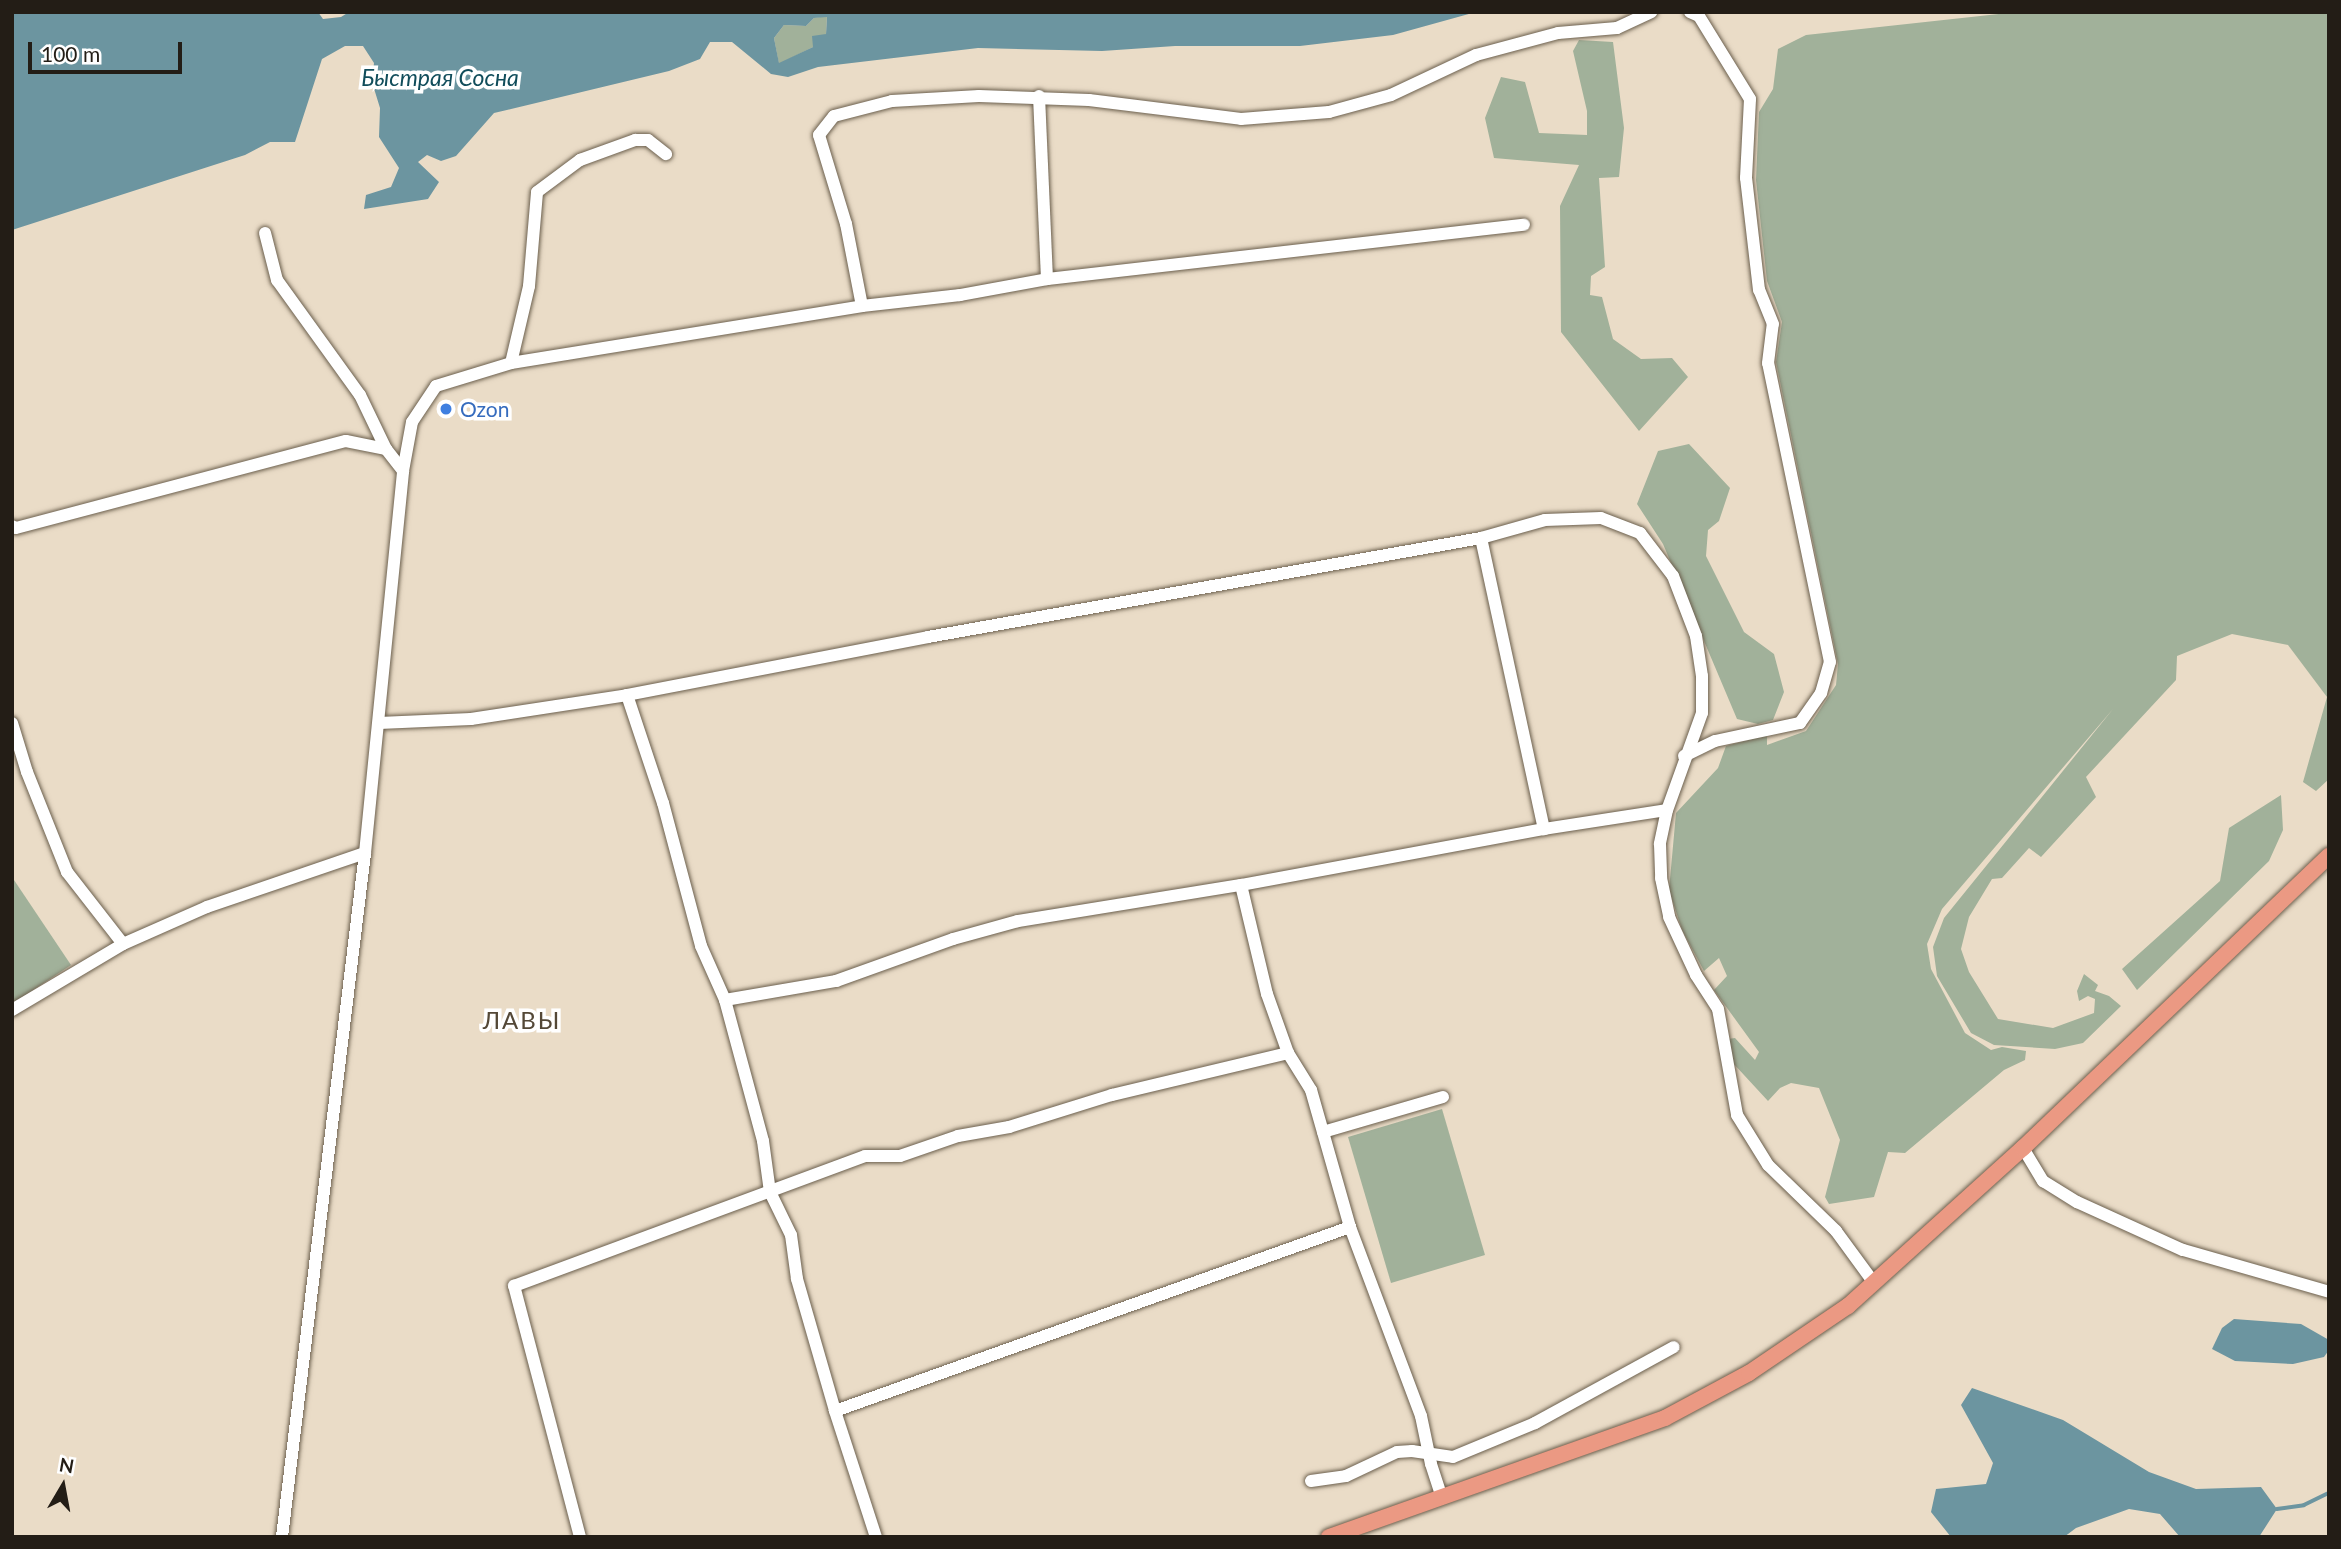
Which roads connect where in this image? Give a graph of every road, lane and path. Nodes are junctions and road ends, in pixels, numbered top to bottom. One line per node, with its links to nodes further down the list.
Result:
1 (1651, 12): 3 (street)
2 (1690, 12): 17 (street)
3 (1039, 96): 7 (street); 8 (street)
4 (666, 154): 9 (street)
5 (1524, 225): 7 (street)
6 (265, 233): 10 (street)
7 (1048, 279): 8 (street)
8 (862, 306): 9 (street)
9 (511, 363): 11 (street)
10 (386, 449): 11 (street); 12 (street)
11 (403, 471): 16 (street)
12 (12, 526)
13 (1481, 538): 14 (street); 17 (street); 19 (street)
14 (627, 695): 16 (street); 24 (street)
15 (12, 723): 23 (street)
16 (379, 723): 20 (street)
17 (1684, 756): 18 (street)
18 (1667, 810): 19 (street); 32 (street)
19 (1544, 829): 22 (street)
20 (365, 853): 23 (street); 39 (street)
21 (2329, 856): 29 (main road)
22 (1241, 885): 24 (street); 26 (street)
23 (123, 944): 25 (street)
24 (725, 1000): 30 (street)
25 (12, 1010)
26 (1288, 1054): 28 (street); 30 (street)
27 (1443, 1097): 28 (street)
28 (1323, 1132): 31 (street)
29 (2023, 1148): 32 (main road); 33 (street)
30 (770, 1192): 35 (street); 40 (street)
31 (1350, 1227): 35 (street); 36 (street)
32 (1874, 1283): 38 (main road)
33 (2329, 1292)
34 (1674, 1347): 36 (street)
35 (835, 1411): 41 (street)
36 (1429, 1455): 37 (street); 38 (street)
37 (1311, 1481)
38 (1442, 1498): 42 (main road)
39 (282, 1537)
40 (580, 1537)
41 (876, 1537)
42 (1329, 1537)

